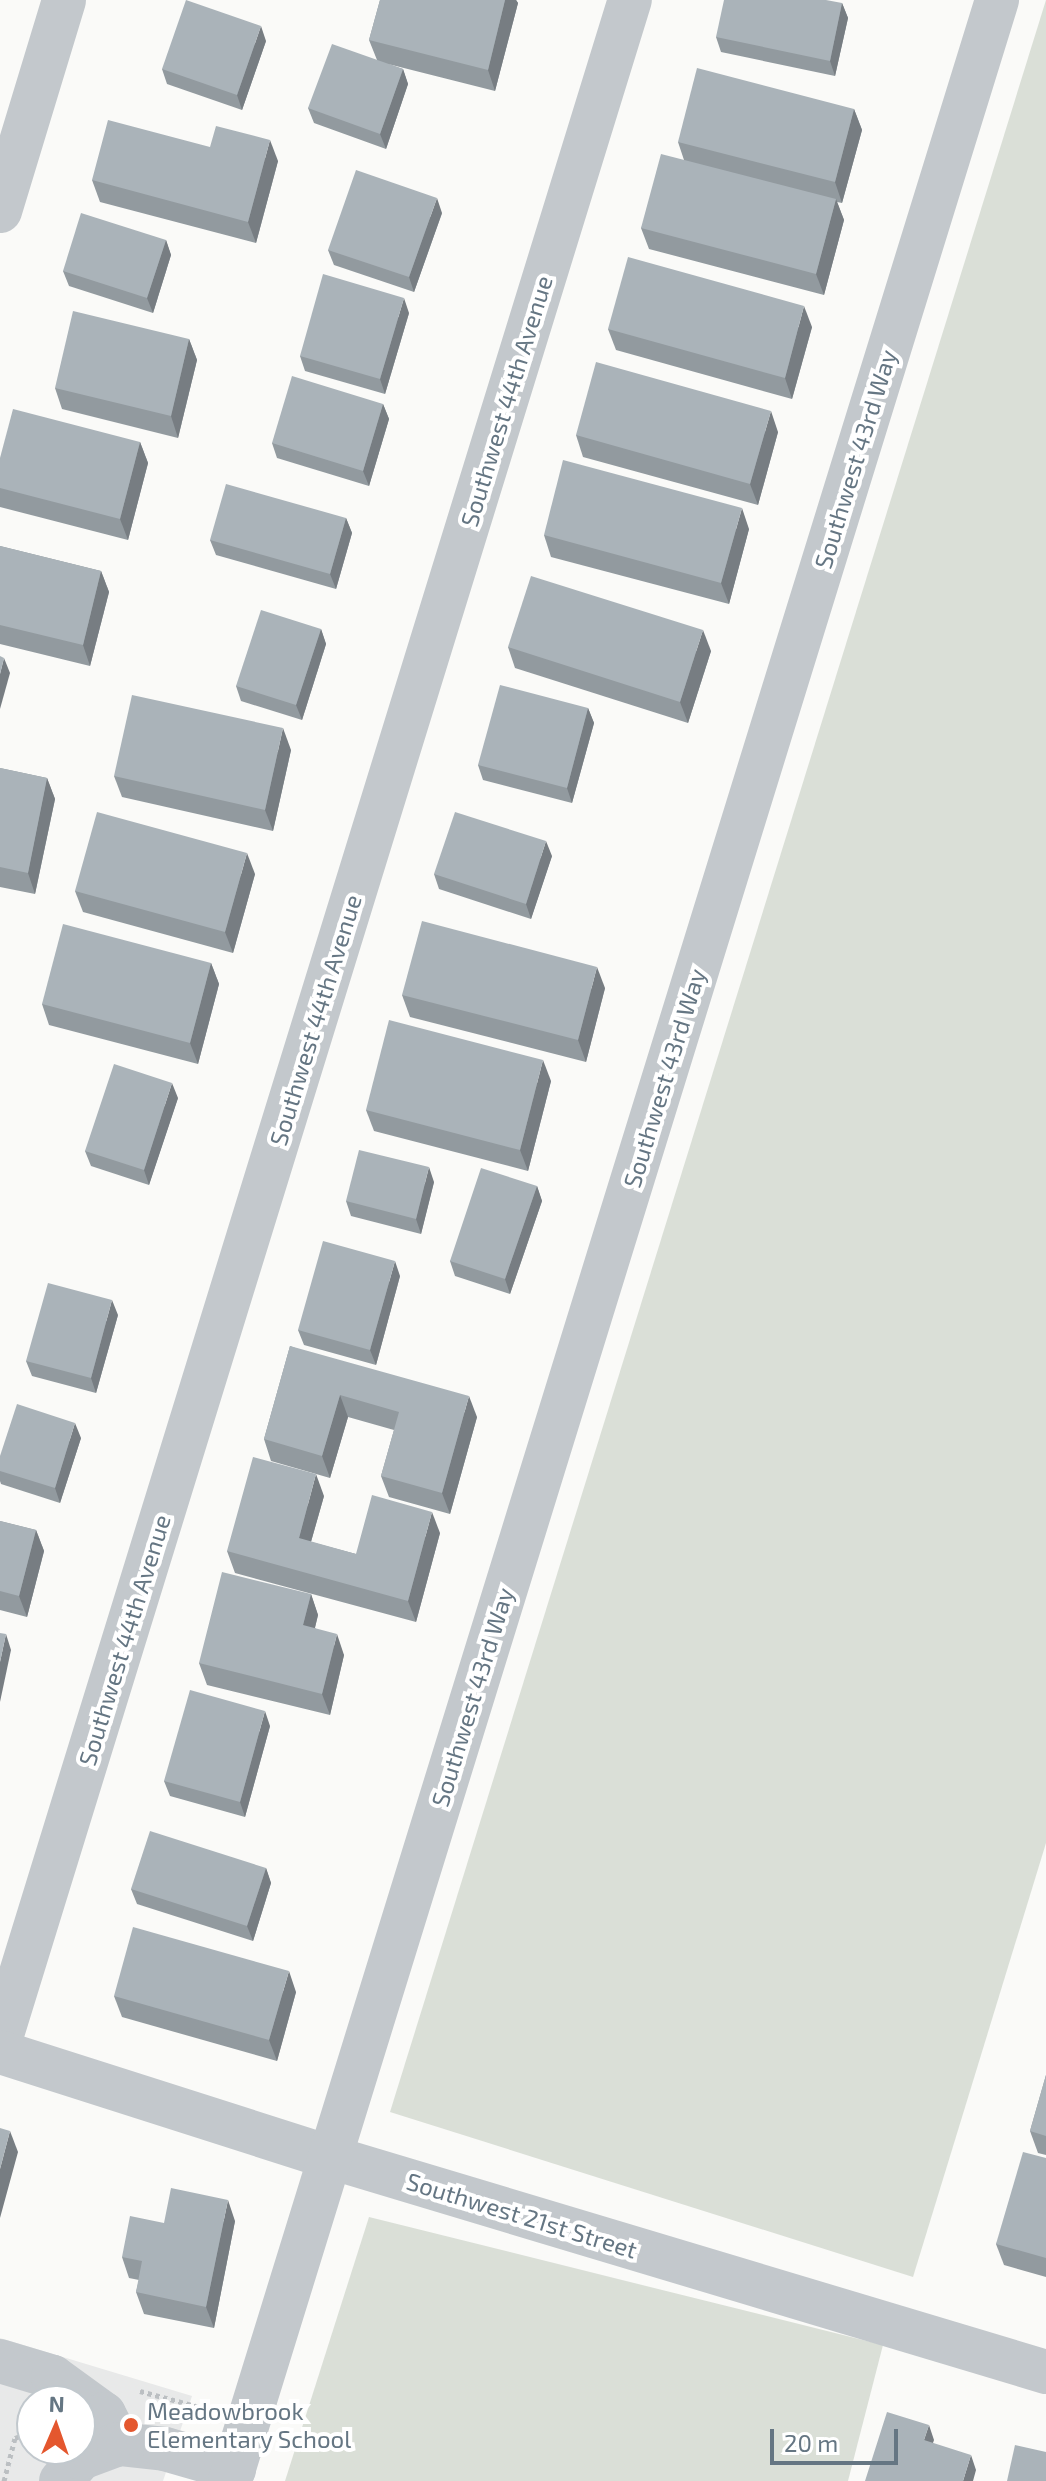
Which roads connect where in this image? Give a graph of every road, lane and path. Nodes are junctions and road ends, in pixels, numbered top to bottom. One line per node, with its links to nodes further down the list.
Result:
1 (64, 0): 4 (street)
2 (630, 0): 5 (street, Southwest 44th Avenue)
3 (997, 0): 7 (street, Southwest 43rd Way)
4 (0, 211)
5 (0, 2041)
6 (0, 2052): 7 (street, Southwest 21st Street)
7 (330, 2157): 9 (street, Southwest 21st Street); 16 (street)
8 (0, 2361): 10 (street)
9 (1046, 2372)
10 (64, 2385)
11 (96, 2405): 13 (path)
12 (96, 2408): 15 (street)
13 (208, 2409)
14 (16, 2438): 17 (path)
15 (119, 2444): 16 (street); 18 (street)
16 (232, 2475)
17 (4, 2481)
18 (61, 2481)

